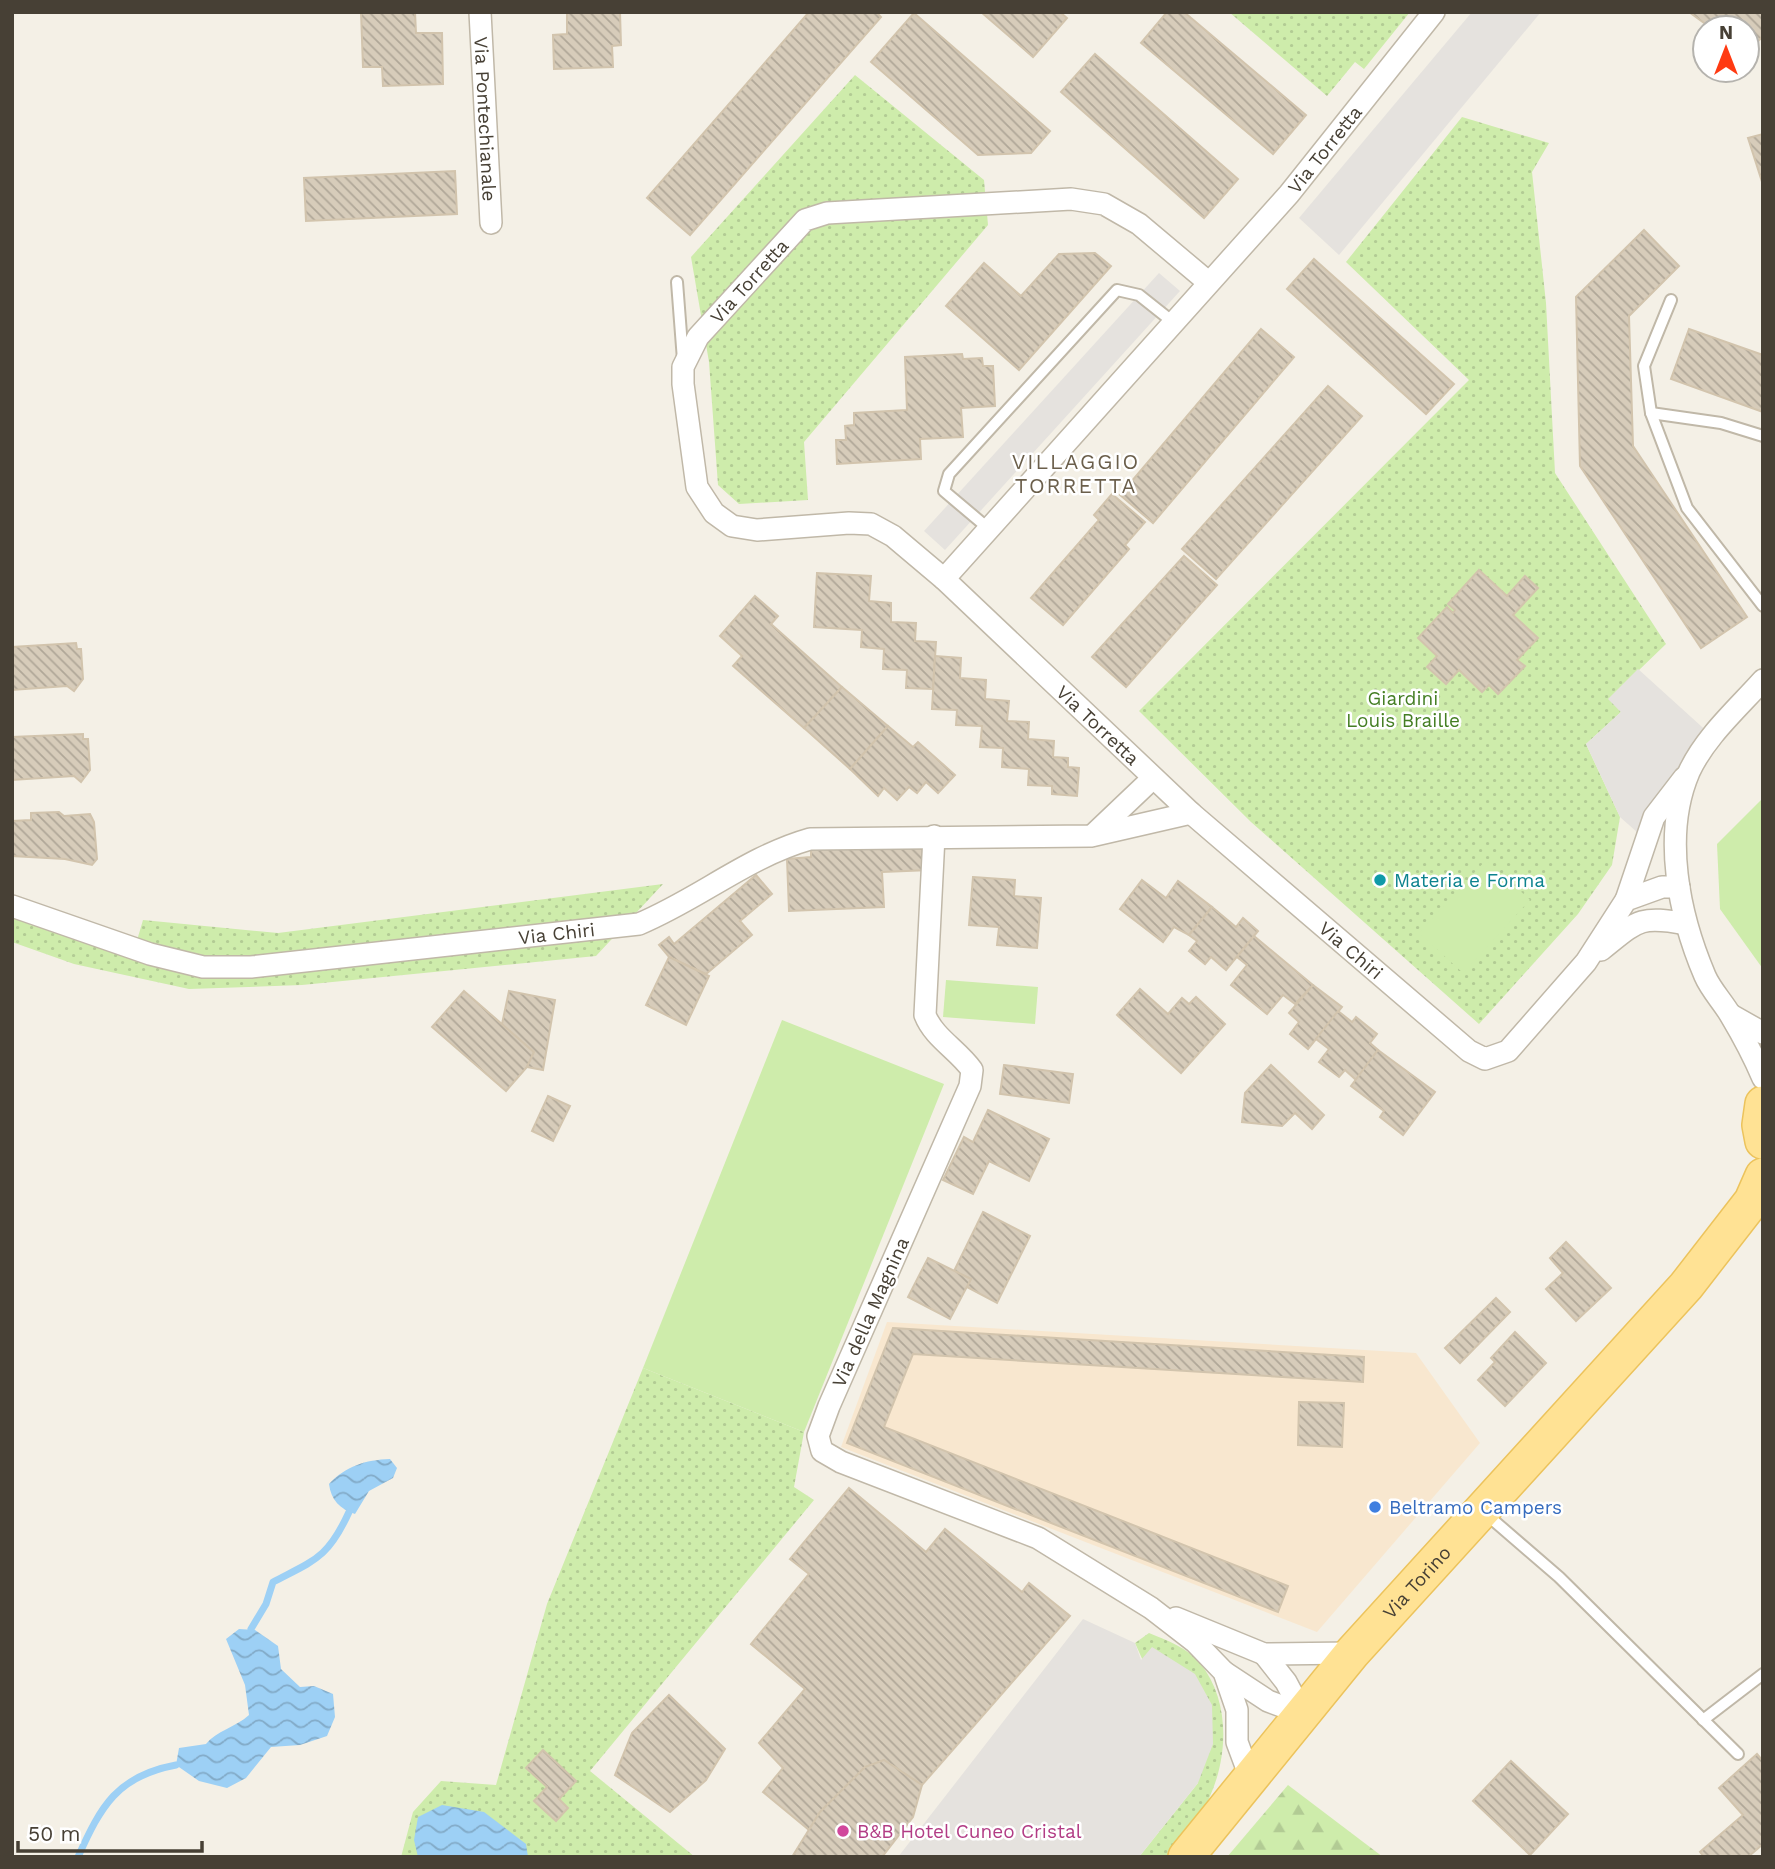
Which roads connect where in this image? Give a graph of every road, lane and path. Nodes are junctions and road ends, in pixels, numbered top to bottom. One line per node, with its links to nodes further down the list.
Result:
1 (481, 12): 3 (street, Via Pontechianale)
2 (1434, 12): 5 (street, Via Torretta)
3 (491, 223)
4 (677, 282): 8 (lane)
5 (1208, 282): 7 (street, Via Torretta); 8 (street, Via Torretta)
6 (1671, 300): 9 (lane)
7 (1173, 322): 11 (street, Via Torretta); 11 (lane)
8 (683, 367): 12 (street, Via Torretta)
9 (1651, 414): 10 (lane); 13 (lane)
10 (1763, 436)
11 (989, 528): 12 (street, Via Torretta)
12 (944, 579): 16 (street, Via Torretta)
13 (1763, 606)
14 (1763, 680): 15 (street, Via Chiri)
15 (1690, 771): 20 (street, Via Chiri); 21 (street, Via Chiri)
16 (1153, 778): 17 (street, Via Torretta); 19 (street)
17 (1191, 813): 19 (street, Via Chiri); 24 (street, Via Chiri)
18 (934, 836): 19 (street, Via Chiri); 22 (street, Via Chiri); 34 (street, Via della Magnina)
19 (1091, 836)
20 (1679, 887): 21 (street); 23 (street, Via Chiri)
21 (1626, 900): 24 (street, Via Chiri)
22 (12, 906)
23 (1686, 924): 24 (street, Via Chiri); 25 (street, Via Chiri)
24 (1586, 962)
25 (1731, 1016): 26 (street, Via Chiri); 27 (street, Via Chiri)
26 (1763, 1033)
27 (1763, 1078)
28 (1763, 1104): 29 (main road)
29 (1763, 1141)
30 (1763, 1176): 32 (main road, Via Torino)
31 (1763, 1220): 32 (main road, Via Torino)
32 (1686, 1286): 33 (main road, Via Torino)
33 (1481, 1509): 35 (main road, Via Torino); 40 (lane)
34 (1152, 1608): 36 (street, Via della Magnina); 37 (street, Via della Magnina)
35 (1352, 1653): 36 (street, Via della Magnina); 39 (main road, Via Torino)
36 (1264, 1654): 39 (street, Via della Magnina)
37 (1224, 1672): 39 (street, Via della Magnina); 42 (street, Via della Magnina)
38 (1763, 1674): 40 (lane)
39 (1303, 1714): 42 (main road, Via Torino)
40 (1703, 1720): 41 (lane)
41 (1738, 1754)
42 (1250, 1777): 43 (main road, Via Torino)
43 (1186, 1857)

